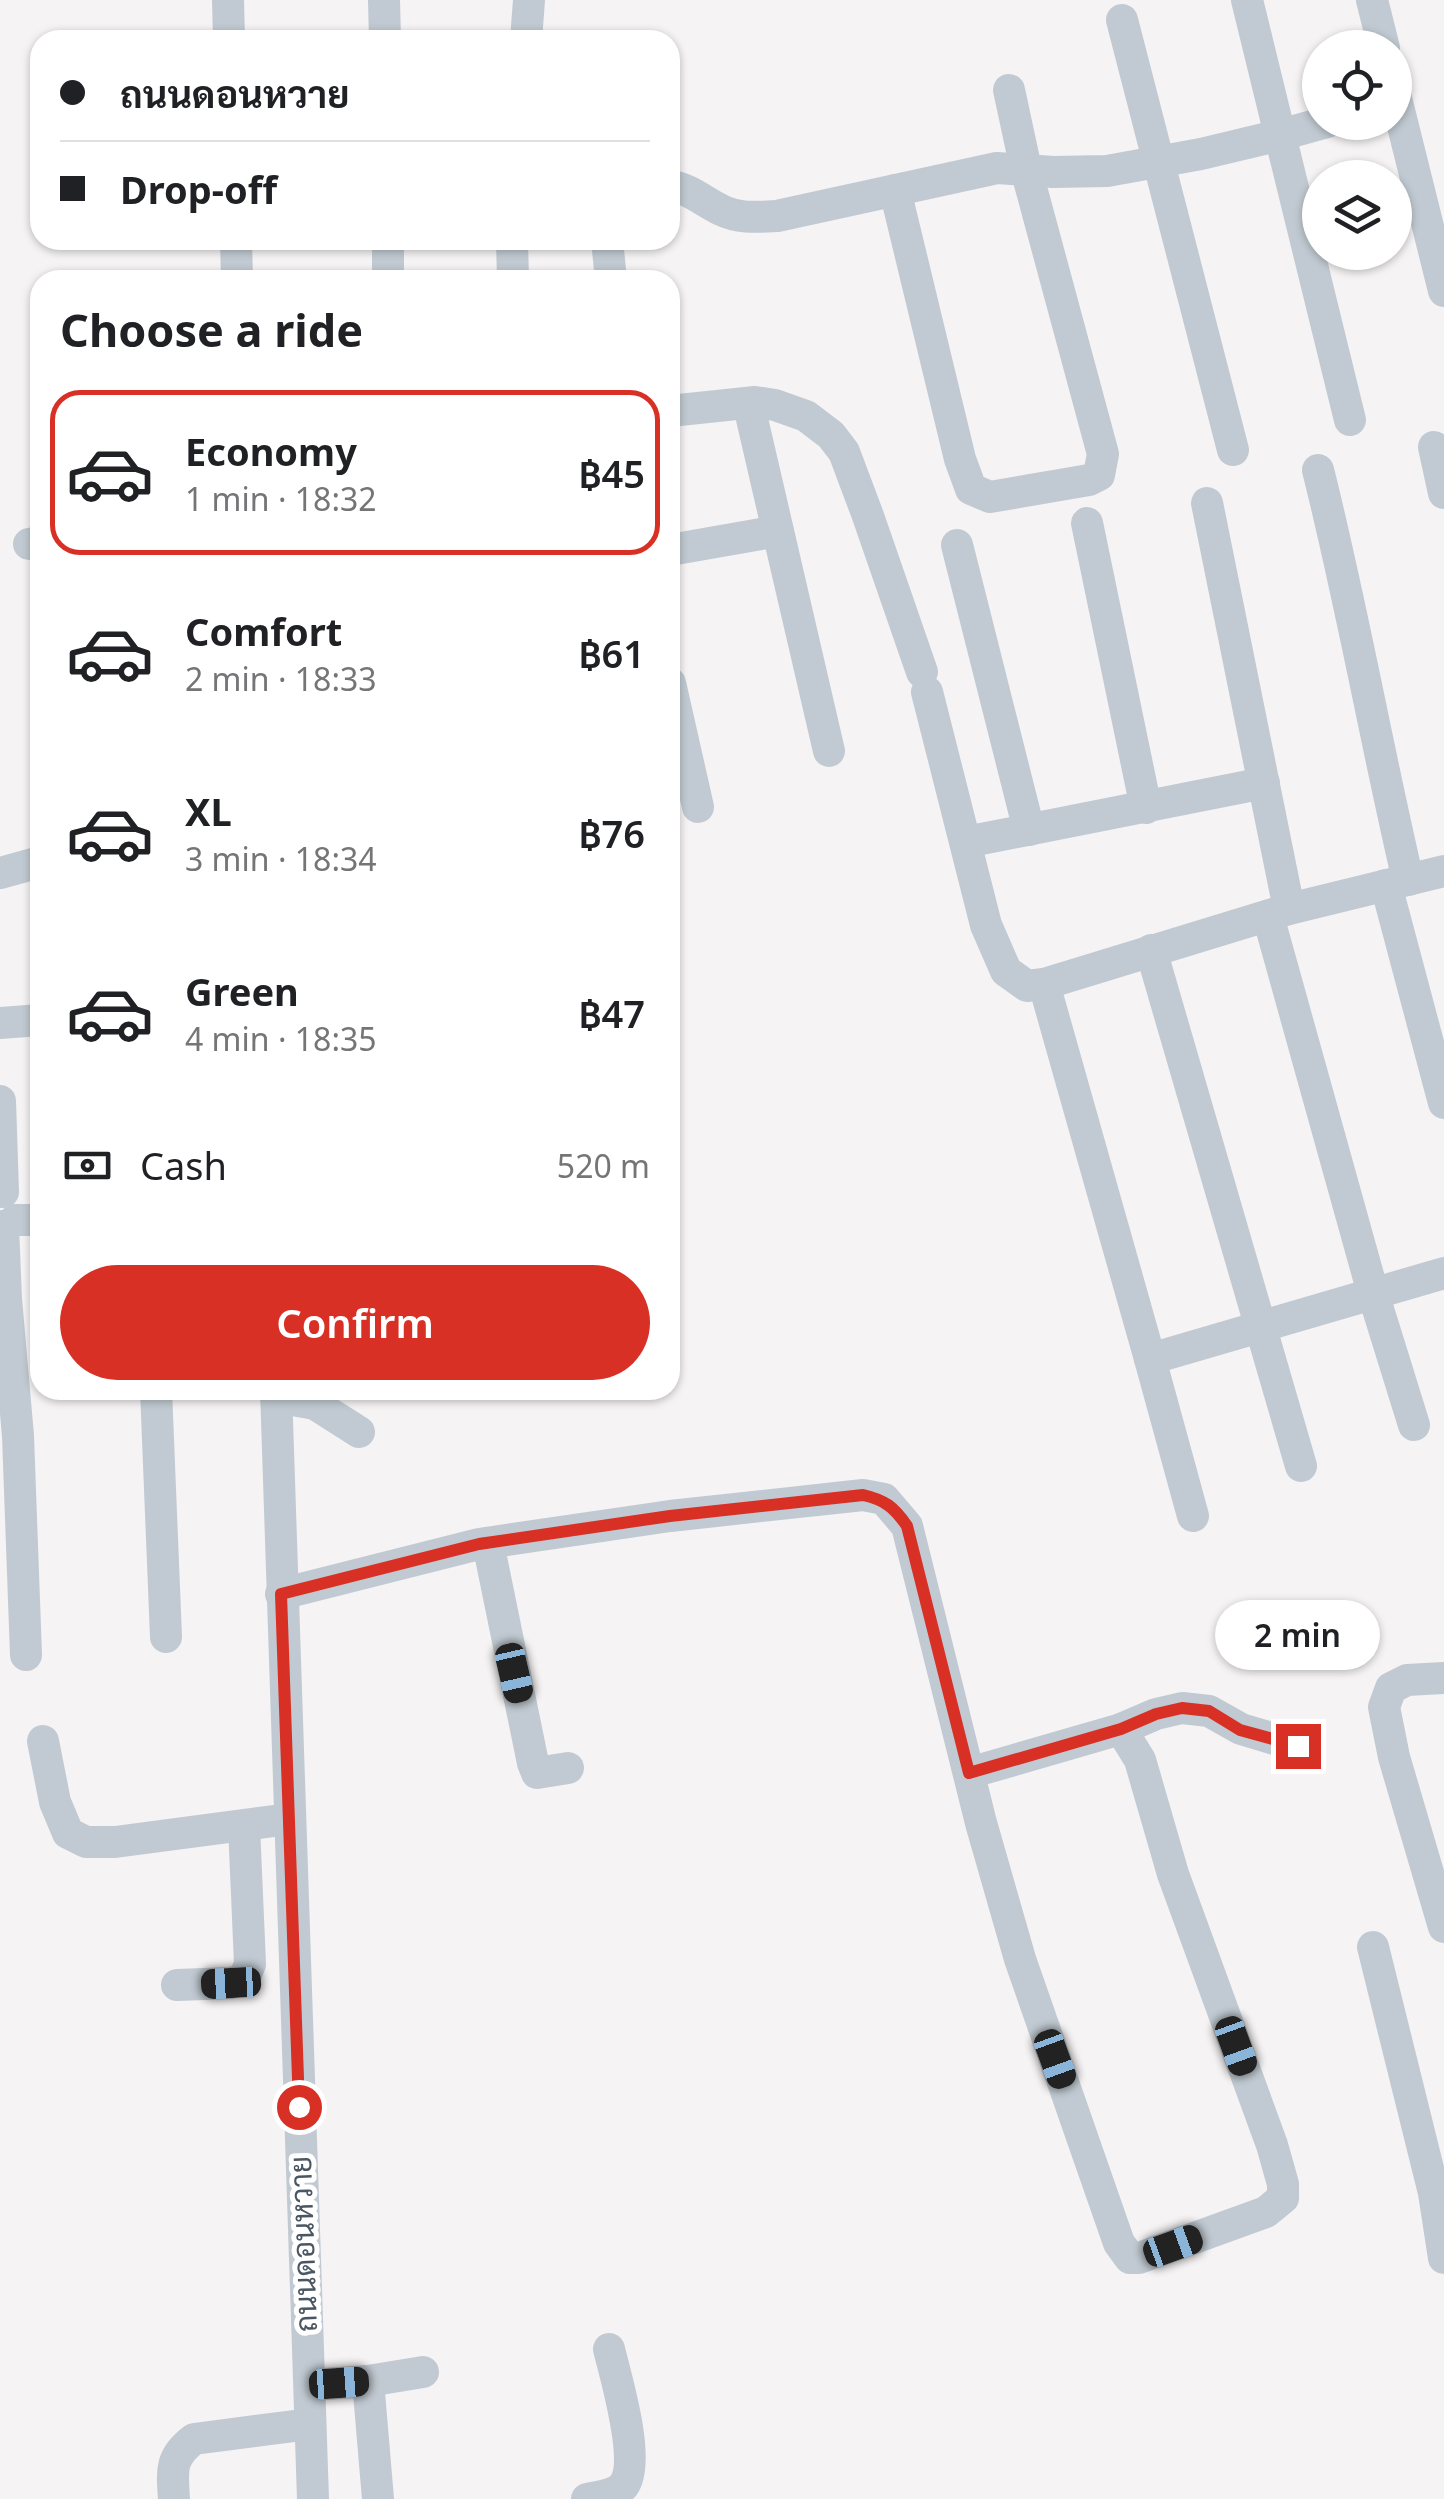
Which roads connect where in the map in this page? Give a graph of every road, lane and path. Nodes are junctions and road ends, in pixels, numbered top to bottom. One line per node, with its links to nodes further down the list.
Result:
1 (228, 0): 7 (street)
2 (384, 0): 8 (street)
3 (529, 0): 9 (street)
4 (1247, 0): 13 (street)
5 (1372, 0): 10 (street)
6 (1122, 20): 15 (street)
7 (229, 30)
8 (384, 30)
9 (527, 30)
10 (1380, 30)
11 (1009, 90): 16 (street)
12 (1302, 129): 13 (street)
13 (1280, 135): 15 (street); 22 (street)
14 (1406, 140): 19 (street)
15 (1159, 162): 16 (street); 24 (street)
16 (1026, 169): 18 (street); 18 (street)
17 (680, 188): 18 (street)
18 (894, 190)
19 (1444, 291)
20 (680, 410): 38 (street)
21 (752, 419): 29 (street)
22 (1350, 420)
23 (1434, 447): 26 (street)
24 (1233, 450)
25 (1318, 470): 42 (street)
26 (1444, 493)
27 (1207, 503): 34 (street)
28 (1087, 523): 36 (street)
29 (778, 531): 31 (street); 33 (street)
30 (957, 545): 37 (street)
31 (680, 548)
32 (680, 727): 35 (street)
33 (829, 752)
34 (1264, 783): 36 (street); 43 (street)
35 (698, 807)
36 (1146, 808): 37 (street)
37 (1029, 830): 38 (street)
38 (966, 842): 45 (street)
39 (30, 865): 41 (street)
40 (1444, 871): 42 (street)
41 (0, 873)
42 (1397, 883): 43 (street); 49 (street)
43 (1278, 912): 44 (street); 53 (street)
44 (1151, 950): 45 (street); 55 (street)
45 (1044, 984): 56 (street)
46 (30, 1021): 47 (street)
47 (0, 1023)
48 (0, 1100): 50 (street)
49 (1444, 1104)
50 (0, 1126): 51 (street)
51 (15, 1209): 54 (street)
52 (1444, 1273): 53 (street)
53 (1373, 1293): 55 (street); 60 (street)
54 (3, 1299): 67 (street)
55 (1261, 1327): 56 (street); 62 (street)
56 (1150, 1359): 63 (street)
57 (156, 1400): 66 (street)
58 (276, 1400): 65 (street, ถนนดอนหวาย)
59 (301, 1400): 61 (street)
60 (1414, 1426)
61 (359, 1432)
62 (1300, 1466)
63 (1193, 1516)
64 (488, 1543): 65 (street); 72 (street); 73 (street)
65 (281, 1594): 74 (street, ถนนดอนหวาย)
66 (166, 1638)
67 (26, 1655)
68 (1444, 1678): 76 (street)
69 (1121, 1729): 71 (street); 73 (street); 73 (street)
70 (43, 1741): 75 (street)
71 (1298, 1746)
72 (568, 1768)
73 (969, 1773)
74 (289, 1819): 75 (street); 83 (street, ถนนดอนหวาย)
75 (244, 1826): 78 (street)
76 (1444, 1927)
77 (1373, 1948): 79 (street)
78 (177, 1986)
79 (1444, 2258)
80 (609, 2349): 88 (street)
81 (423, 2372): 82 (street)
82 (368, 2381): 83 (street); 87 (street)
83 (310, 2385): 84 (street, ถนนดอนหวาย)
84 (310, 2424): 85 (street); 86 (street, ถนนดอนหวาย)
85 (174, 2499)
86 (314, 2499)
87 (378, 2499)
88 (587, 2499)

